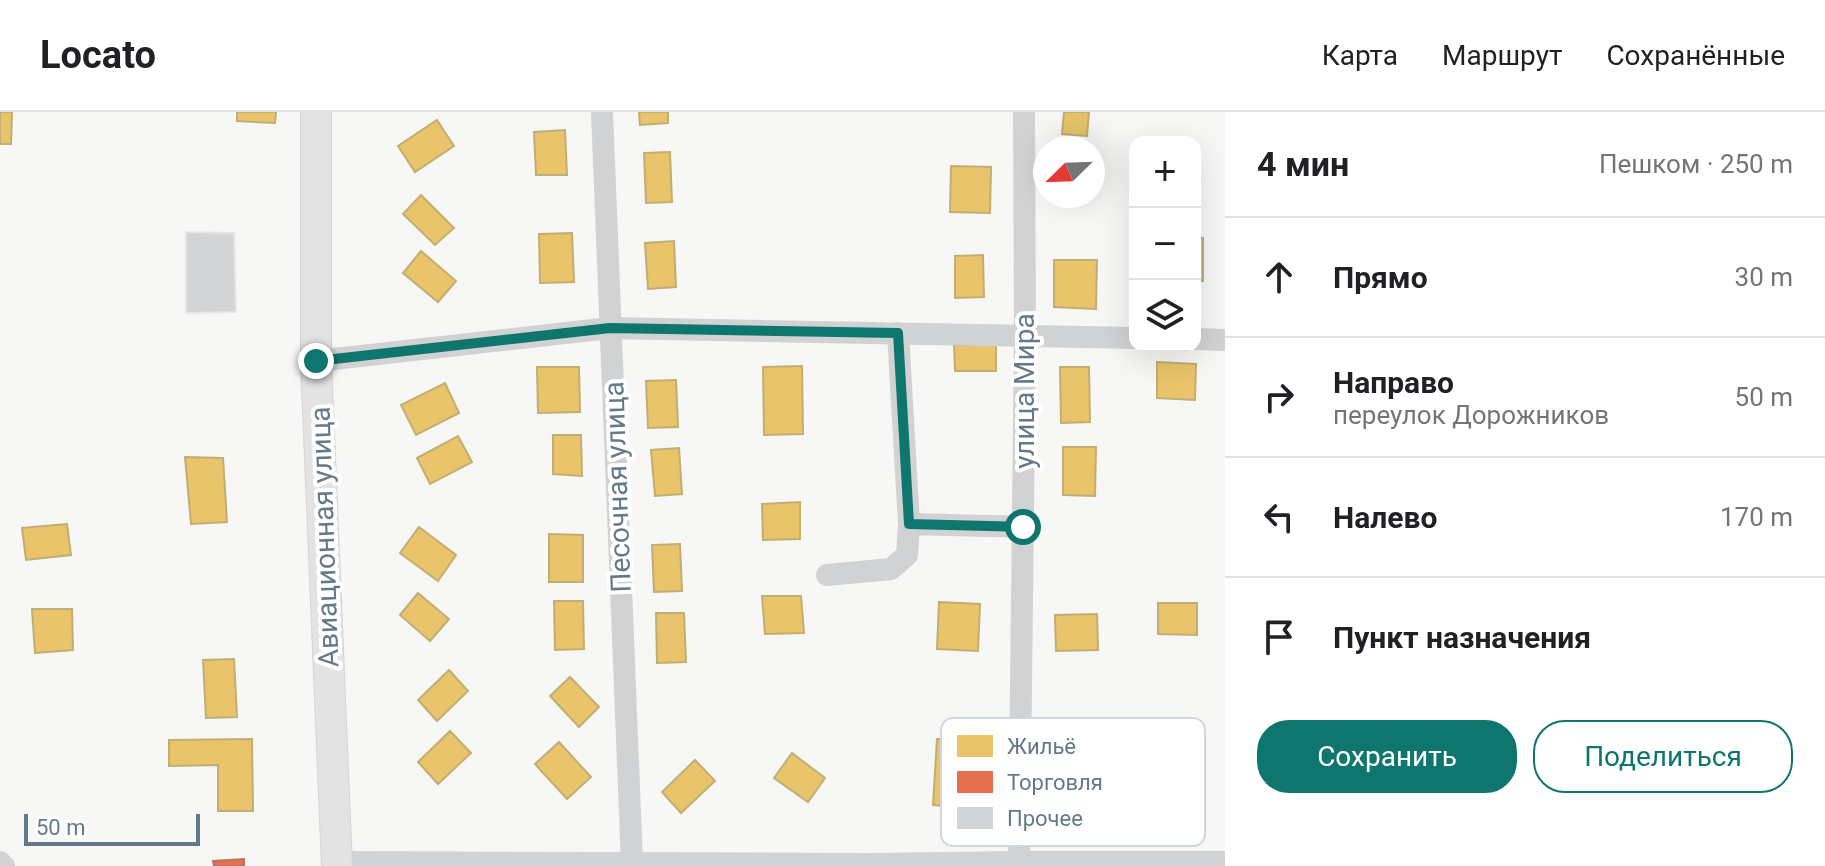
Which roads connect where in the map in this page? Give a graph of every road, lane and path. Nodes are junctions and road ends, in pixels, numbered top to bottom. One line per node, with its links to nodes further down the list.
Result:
1 (316, 112): 10 (main road, Авиационная улица)
2 (602, 112): 4 (street, Песочная улица)
3 (1024, 112): 6 (street, улица Мира)
4 (610, 328): 5 (street); 10 (street); 19 (street, Песочная улица)
5 (898, 333): 6 (street); 11 (street)
6 (1025, 335): 7 (street); 12 (street, улица Мира)
7 (1129, 338)
8 (1201, 339): 9 (street)
9 (1225, 340)
10 (316, 361): 20 (main road, Авиационная улица)
11 (909, 524): 12 (street); 13 (street)
12 (1023, 527): 14 (street, улица Мира)
13 (827, 575)
14 (1021, 718)
15 (1019, 846): 17 (street, улица Мира)
16 (0, 862): 22 (street)
17 (1019, 862): 18 (street); 21 (street)
18 (1225, 862)
19 (632, 863): 20 (street); 21 (street)
20 (337, 864)
21 (869, 865)
22 (4, 866)

